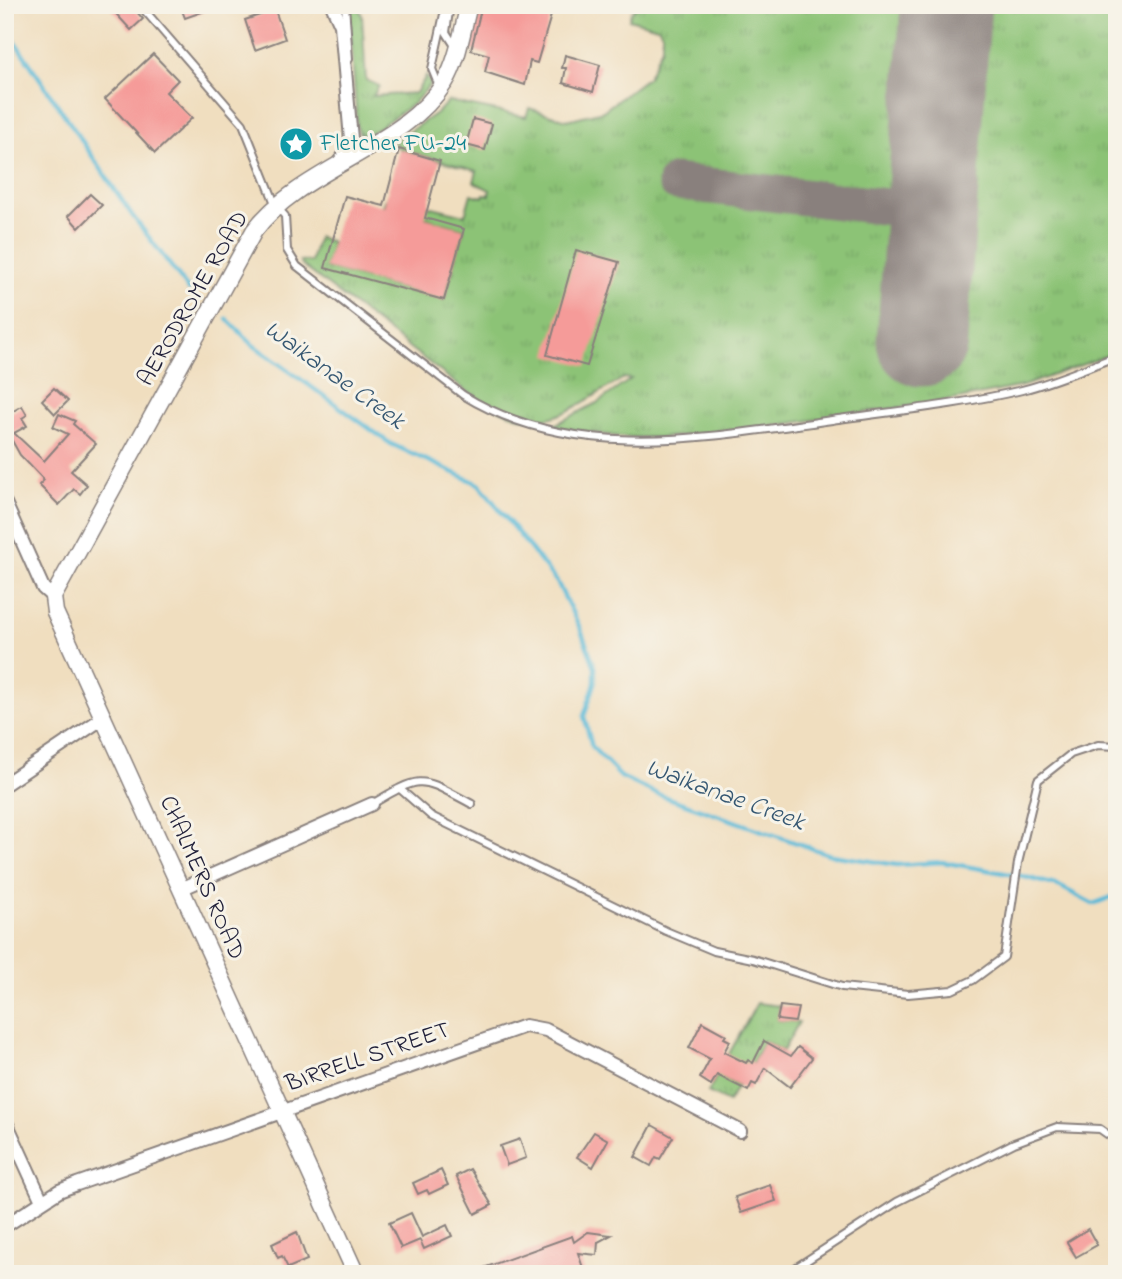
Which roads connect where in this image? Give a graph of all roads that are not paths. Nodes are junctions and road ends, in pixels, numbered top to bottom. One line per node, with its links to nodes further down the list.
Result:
1 (141, 5): 10 (lane)
2 (332, 5): 7 (street)
3 (345, 5): 7 (lane)
4 (448, 5): 6 (lane); 8 (lane)
5 (469, 5): 6 (street, AERODROME ROAD)
6 (456, 53): 8 (street, AERODROME ROAD)
7 (348, 78): 9 (street)
8 (437, 94): 9 (street, AERODROME ROAD)
9 (325, 173): 10 (street, AERODROME ROAD)
10 (276, 206): 11 (lane); 13 (street, AERODROME ROAD)
11 (1117, 356)
12 (5, 503): 13 (street, CHALMERS ROAD)
13 (53, 597): 14 (street, CHALMERS ROAD)
14 (103, 718): 16 (street); 20 (street, CHALMERS ROAD)
15 (1117, 746): 17 (lane)
16 (5, 784)
17 (400, 789): 18 (lane); 19 (lane)
18 (372, 804): 20 (street)
19 (472, 804)
20 (181, 888): 21 (street, CHALMERS ROAD)
21 (281, 1111): 23 (street, BIRRELL STREET); 25 (street, BIRRELL STREET); 27 (street, CHALMERS ROAD)
22 (5, 1120): 25 (street)
23 (740, 1131)
24 (1117, 1140): 28 (lane)
25 (42, 1201): 26 (street, BIRRELL STREET)
26 (5, 1226)
27 (356, 1274)
28 (786, 1274)

